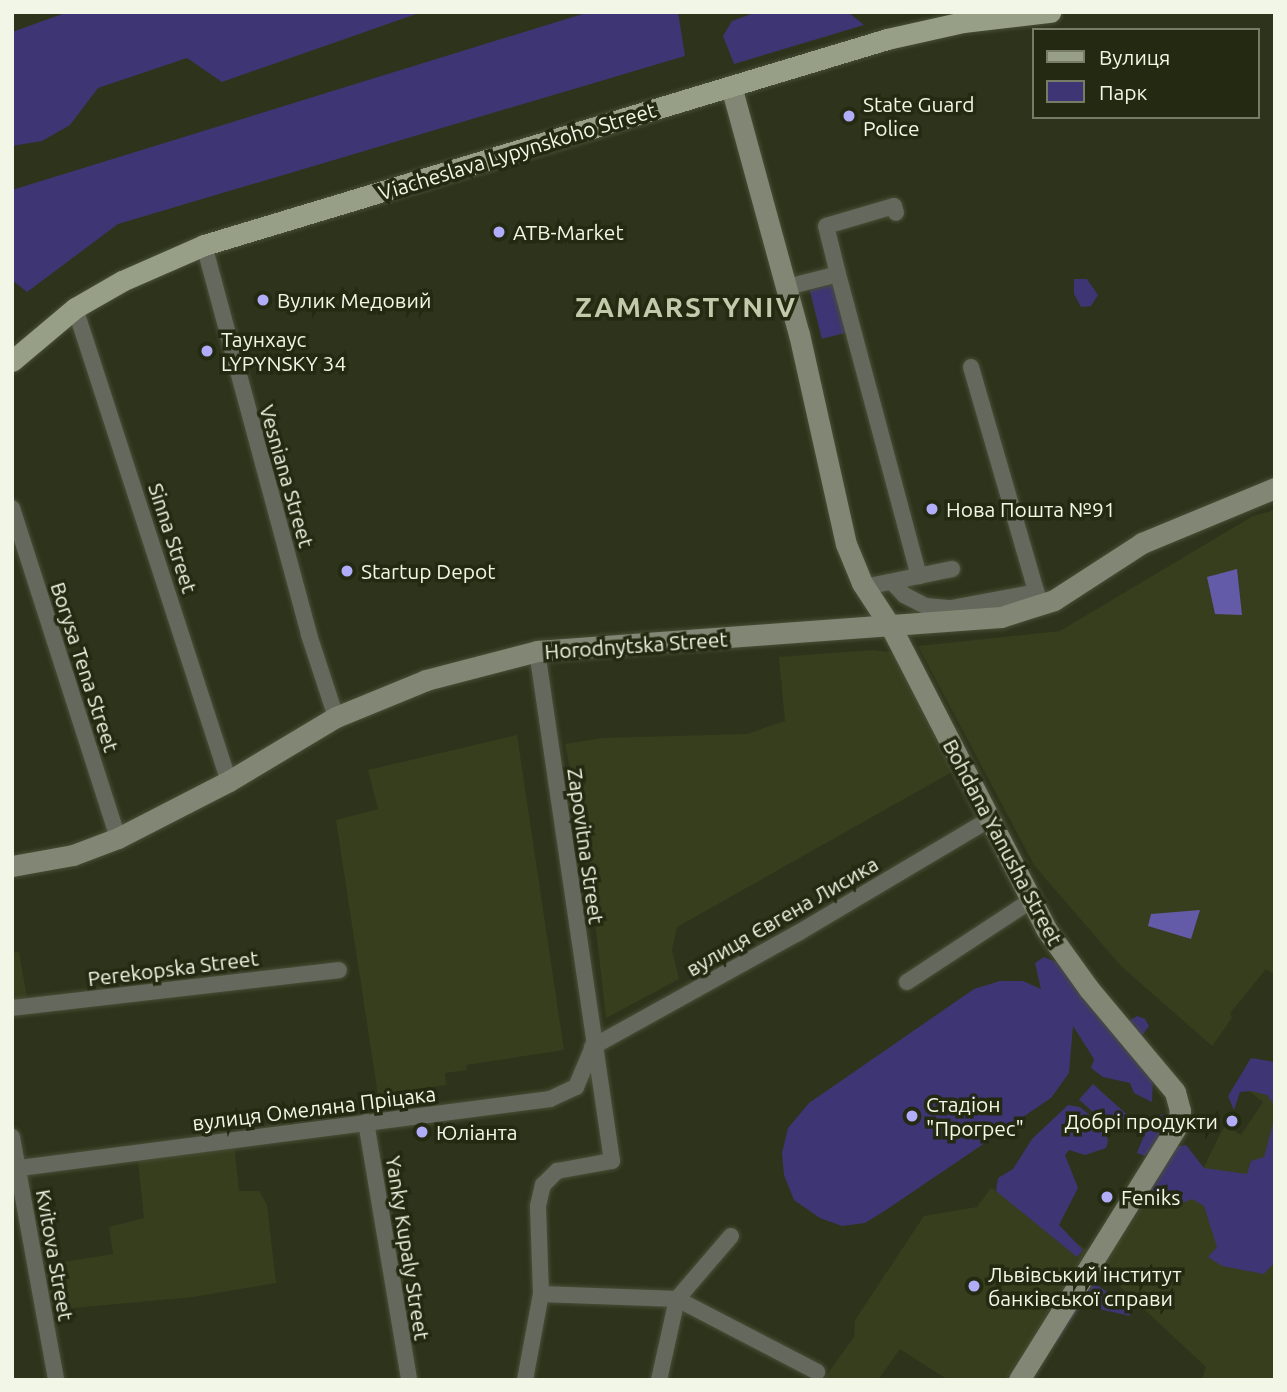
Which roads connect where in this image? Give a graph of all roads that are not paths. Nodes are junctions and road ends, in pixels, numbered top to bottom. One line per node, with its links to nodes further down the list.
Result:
1 (1050, 12): 2 (main road, Viacheslava Lypynskoho Street)
2 (731, 86): 6 (main road, Viacheslava Lypynskoho Street); 17 (street, Bohdana Yanusha Street)
3 (843, 213): 5 (street)
4 (896, 213): 5 (street)
5 (826, 226): 7 (street)
6 (204, 245): 9 (main road, Viacheslava Lypynskoho Street); 21 (street, Vesniana Street)
7 (838, 274): 8 (street); 15 (street)
8 (794, 285)
9 (75, 308): 10 (main road, Viacheslava Lypynskoho Street); 22 (street, Sinna Street)
10 (12, 360)
11 (971, 367): 18 (street)
12 (1275, 488): 18 (street, Horodnytska Street)
13 (12, 508): 24 (street, Borysa Tena Street)
14 (952, 569): 15 (street)
15 (919, 576): 16 (street)
16 (892, 582): 17 (street); 18 (street)
17 (866, 587): 19 (street, Bohdana Yanusha Street)
18 (1039, 599): 19 (street, Horodnytska Street)
19 (892, 629): 20 (street, Horodnytska Street); 23 (street, Bohdana Yanusha Street)
20 (537, 651): 21 (street, Horodnytska Street); 30 (street, Zapovitna Street)
21 (336, 716): 22 (street, Horodnytska Street)
22 (229, 781): 24 (street, Horodnytska Street)
23 (990, 819): 26 (street, Bohdana Yanusha Street); 30 (street, вулиця Євгена Лисика)
24 (118, 838): 25 (street, Horodnytska Street)
25 (12, 866)
26 (1032, 900): 28 (street); 42 (street, Bohdana Yanusha Street)
27 (340, 971): 29 (street, Perekopska Street)
28 (907, 982)
29 (12, 1008)
30 (592, 1047): 31 (street, вулиця Омеляна Пріцака); 35 (street, Zapovitna Street)
31 (366, 1122): 33 (street, вулиця Омеляна Пріцака); 39 (street, Yanky Kupaly Street)
32 (12, 1137): 33 (street, Kvitova Street)
33 (15, 1168): 38 (street, Kvitova Street)
34 (730, 1237): 36 (street)
35 (541, 1294): 36 (street); 40 (street)
36 (677, 1299): 37 (street); 41 (street)
37 (817, 1371)
38 (56, 1380)
39 (409, 1380)
40 (525, 1380)
41 (659, 1380)
42 (1019, 1380)

